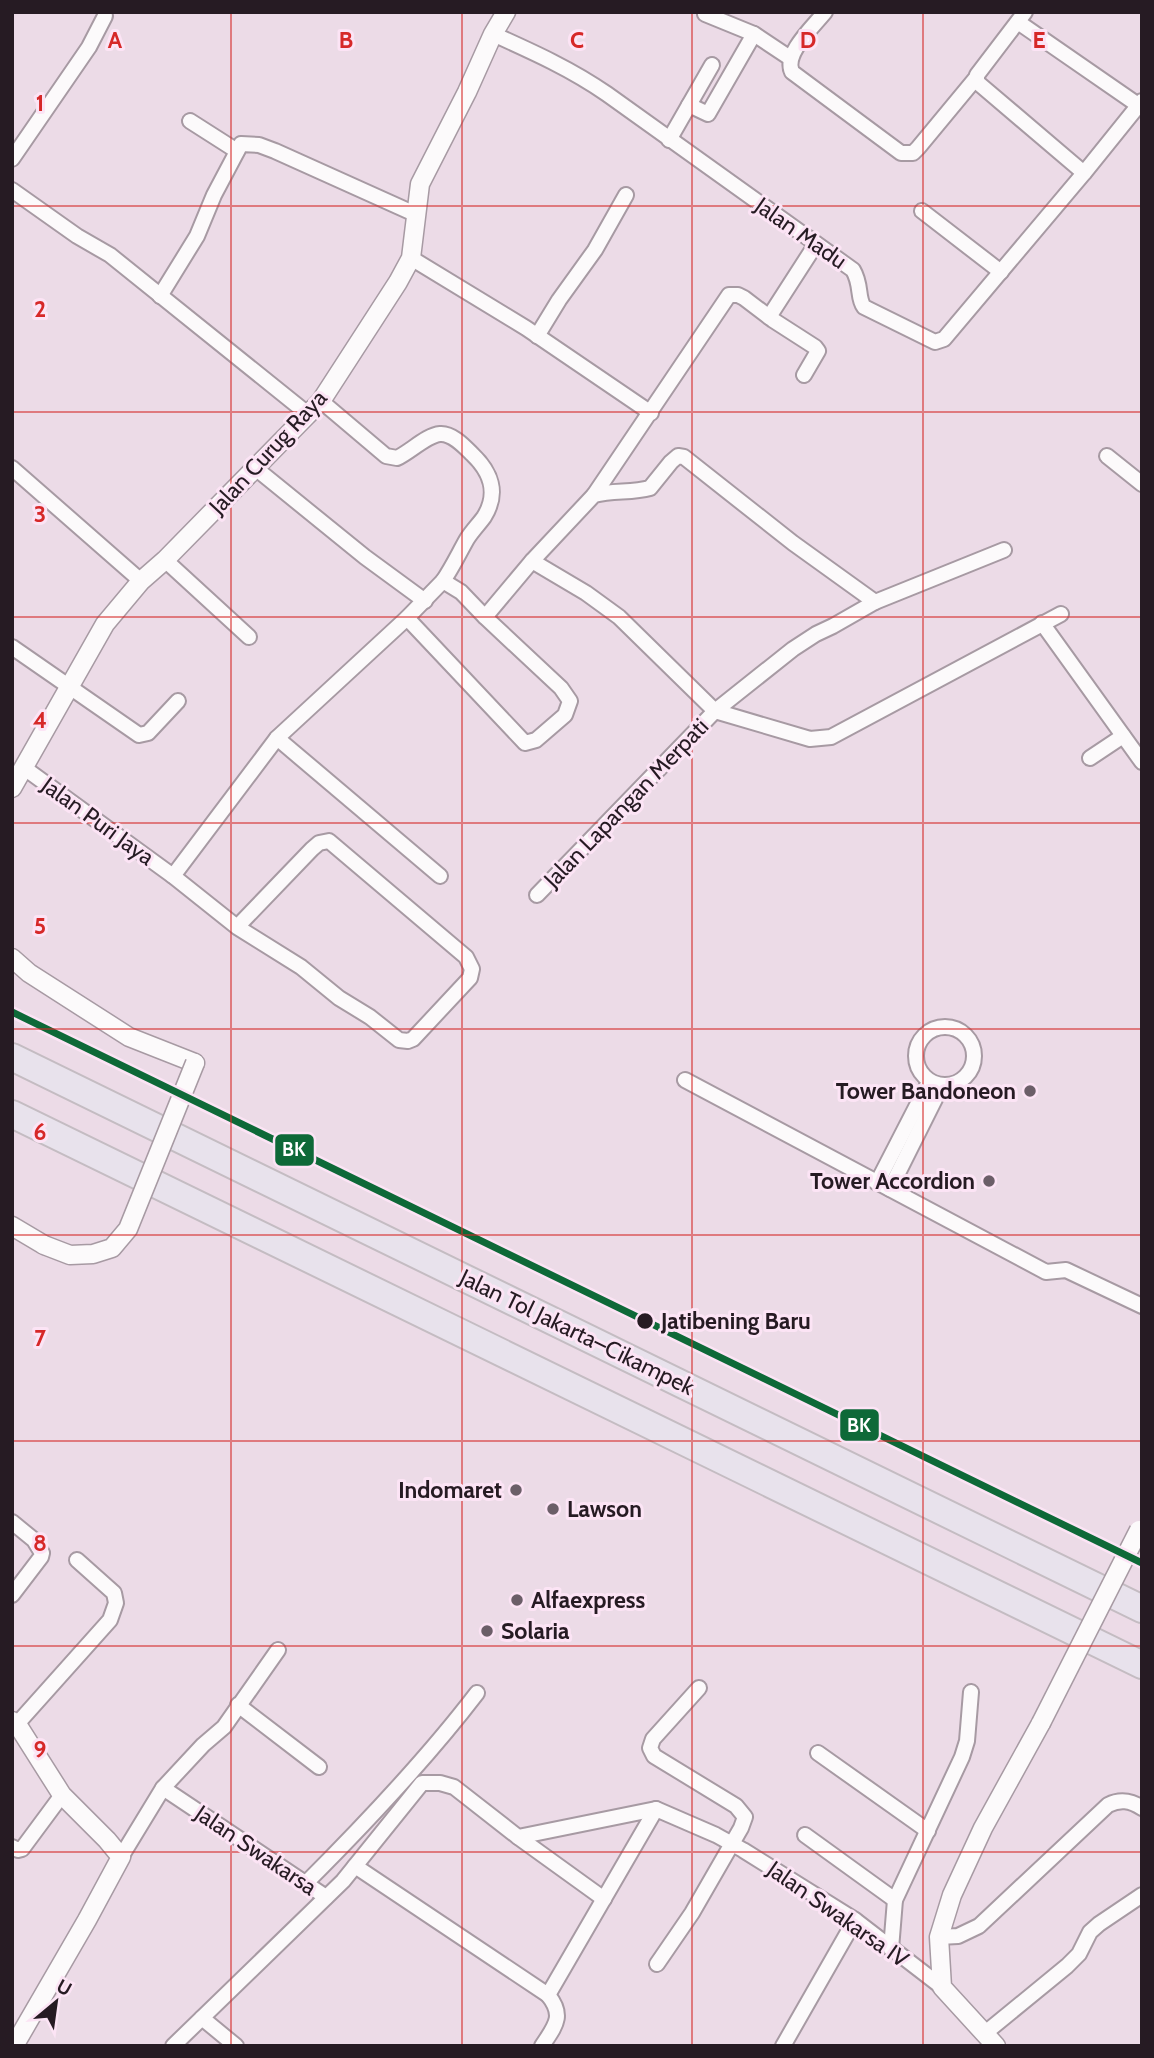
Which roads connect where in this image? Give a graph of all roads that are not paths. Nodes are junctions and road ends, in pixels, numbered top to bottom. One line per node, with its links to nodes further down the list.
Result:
1 (506, 12): 6 (street, Jalan Curug Raya)
2 (825, 12): 8 (street)
3 (705, 13): 7 (street)
4 (106, 16): 16 (street)
5 (1022, 17): 10 (street); 11 (street)
6 (493, 34): 14 (street, Jalan Madu); 21 (street, Jalan Curug Raya)
7 (754, 34): 8 (street); 12 (street)
8 (790, 58): 10 (street)
9 (712, 65): 12 (street)
10 (976, 78): 17 (street)
11 (1140, 103): 17 (street, Jalan Madu)
12 (689, 105): 14 (street)
13 (190, 121): 15 (street)
14 (669, 140): 22 (street, Jalan Madu)
15 (237, 151): 21 (street); 25 (street)
16 (12, 159)
17 (1084, 173): 24 (street, Jalan Madu)
18 (12, 191): 25 (street)
19 (626, 195): 27 (street)
20 (922, 211): 24 (street)
21 (415, 214): 23 (street, Jalan Curug Raya)
22 (816, 244): 24 (street, Jalan Madu); 26 (street)
23 (411, 258): 27 (street); 29 (street, Jalan Curug Raya)
24 (1001, 272)
25 (160, 296): 29 (street)
26 (769, 317): 28 (street); 30 (street)
27 (537, 336): 30 (street)
28 (804, 375)
29 (315, 408): 32 (street, Jalan Curug Raya); 40 (street)
30 (651, 413): 35 (street)
31 (1107, 456): 34 (street)
32 (254, 467): 37 (street, Jalan Curug Raya); 41 (street)
33 (12, 468): 39 (street)
34 (1142, 484)
35 (594, 495): 38 (street); 42 (street)
36 (1004, 550): 42 (street, Jalan Lapangan Merpati)
37 (165, 560): 39 (street, Jalan Curug Raya); 47 (street)
38 (532, 561): 44 (street); 51 (street)
39 (141, 580): 49 (street, Jalan Curug Raya)
40 (443, 581): 41 (street); 44 (street)
41 (425, 601): 45 (street)
42 (875, 602): 51 (street, Jalan Lapangan Merpati)
43 (1061, 614): 46 (street)
44 (485, 617): 45 (street)
45 (407, 618): 53 (street)
46 (1042, 623): 51 (street); 52 (street)
47 (249, 636)
48 (12, 647): 49 (street)
49 (70, 686): 50 (street); 56 (street, Jalan Curug Raya)
50 (178, 701)
51 (715, 711): 59 (street, Jalan Lapangan Merpati)
52 (1123, 736): 54 (street); 55 (street)
53 (277, 738): 57 (street); 58 (street)
54 (1090, 758)
55 (1142, 762)
56 (16, 776): 57 (street, Jalan Puri Jaya)
57 (173, 876): 60 (street, Jalan Puri Jaya)
58 (440, 876)
59 (537, 895)
60 (237, 927): 60 (street, Jalan Puri Jaya)
61 (12, 958): 67 (street, bridge)
62 (12, 1057): 73 (highway, Jalan Tol Jakarta–Cikampek)
63 (685, 1080): 66 (street)
64 (935, 1084): 66 (street)
65 (12, 1114): 75 (highway)
66 (884, 1186): 68 (street)
67 (12, 1226)
68 (1142, 1307)
69 (12, 1522): 72 (street)
70 (1140, 1528): 100 (street, bridge)
71 (77, 1560): 80 (street)
72 (12, 1595)
73 (1142, 1609)
74 (278, 1650): 79 (street)
75 (1142, 1665)
76 (699, 1688): 90 (street)
77 (971, 1692): 87 (street)
78 (477, 1693): 94 (street)
79 (238, 1705): 82 (street); 83 (street)
80 (14, 1723): 84 (street)
81 (818, 1753): 87 (street)
82 (319, 1768)
83 (163, 1788): 92 (street); 94 (street, Jalan Swakarsa)
84 (62, 1795): 91 (street); 92 (street)
85 (1142, 1808): 100 (street)
86 (656, 1809): 89 (street); 90 (street); 97 (street)
87 (928, 1832): 98 (street)
88 (805, 1835): 98 (street)
89 (518, 1837): 93 (street, Jalan Swakarsa); 97 (street)
90 (733, 1843): 99 (street, Jalan Swakarsa IV); 102 (street)
91 (12, 1847)
92 (121, 1857): 107 (street)
93 (355, 1866): 96 (street, Jalan Swakarsa); 104 (street)
94 (306, 1883): 96 (street, Jalan Swakarsa)
95 (1142, 1895): 106 (street)
96 (326, 1897): 105 (street)
97 (604, 1899): 104 (street)
98 (895, 1900): 101 (street)
99 (855, 1920): 101 (street, Jalan Swakarsa IV); 111 (street)
100 (939, 1937): 103 (street)
101 (891, 1949): 103 (street, Jalan Swakarsa IV)
102 (657, 1964)
103 (942, 1987): 106 (street)
104 (548, 1995): 110 (street)
105 (202, 2018): 108 (street); 109 (street)
106 (990, 2040)
107 (14, 2046)
108 (173, 2046)
109 (236, 2046)
110 (542, 2046)
111 (783, 2046)

